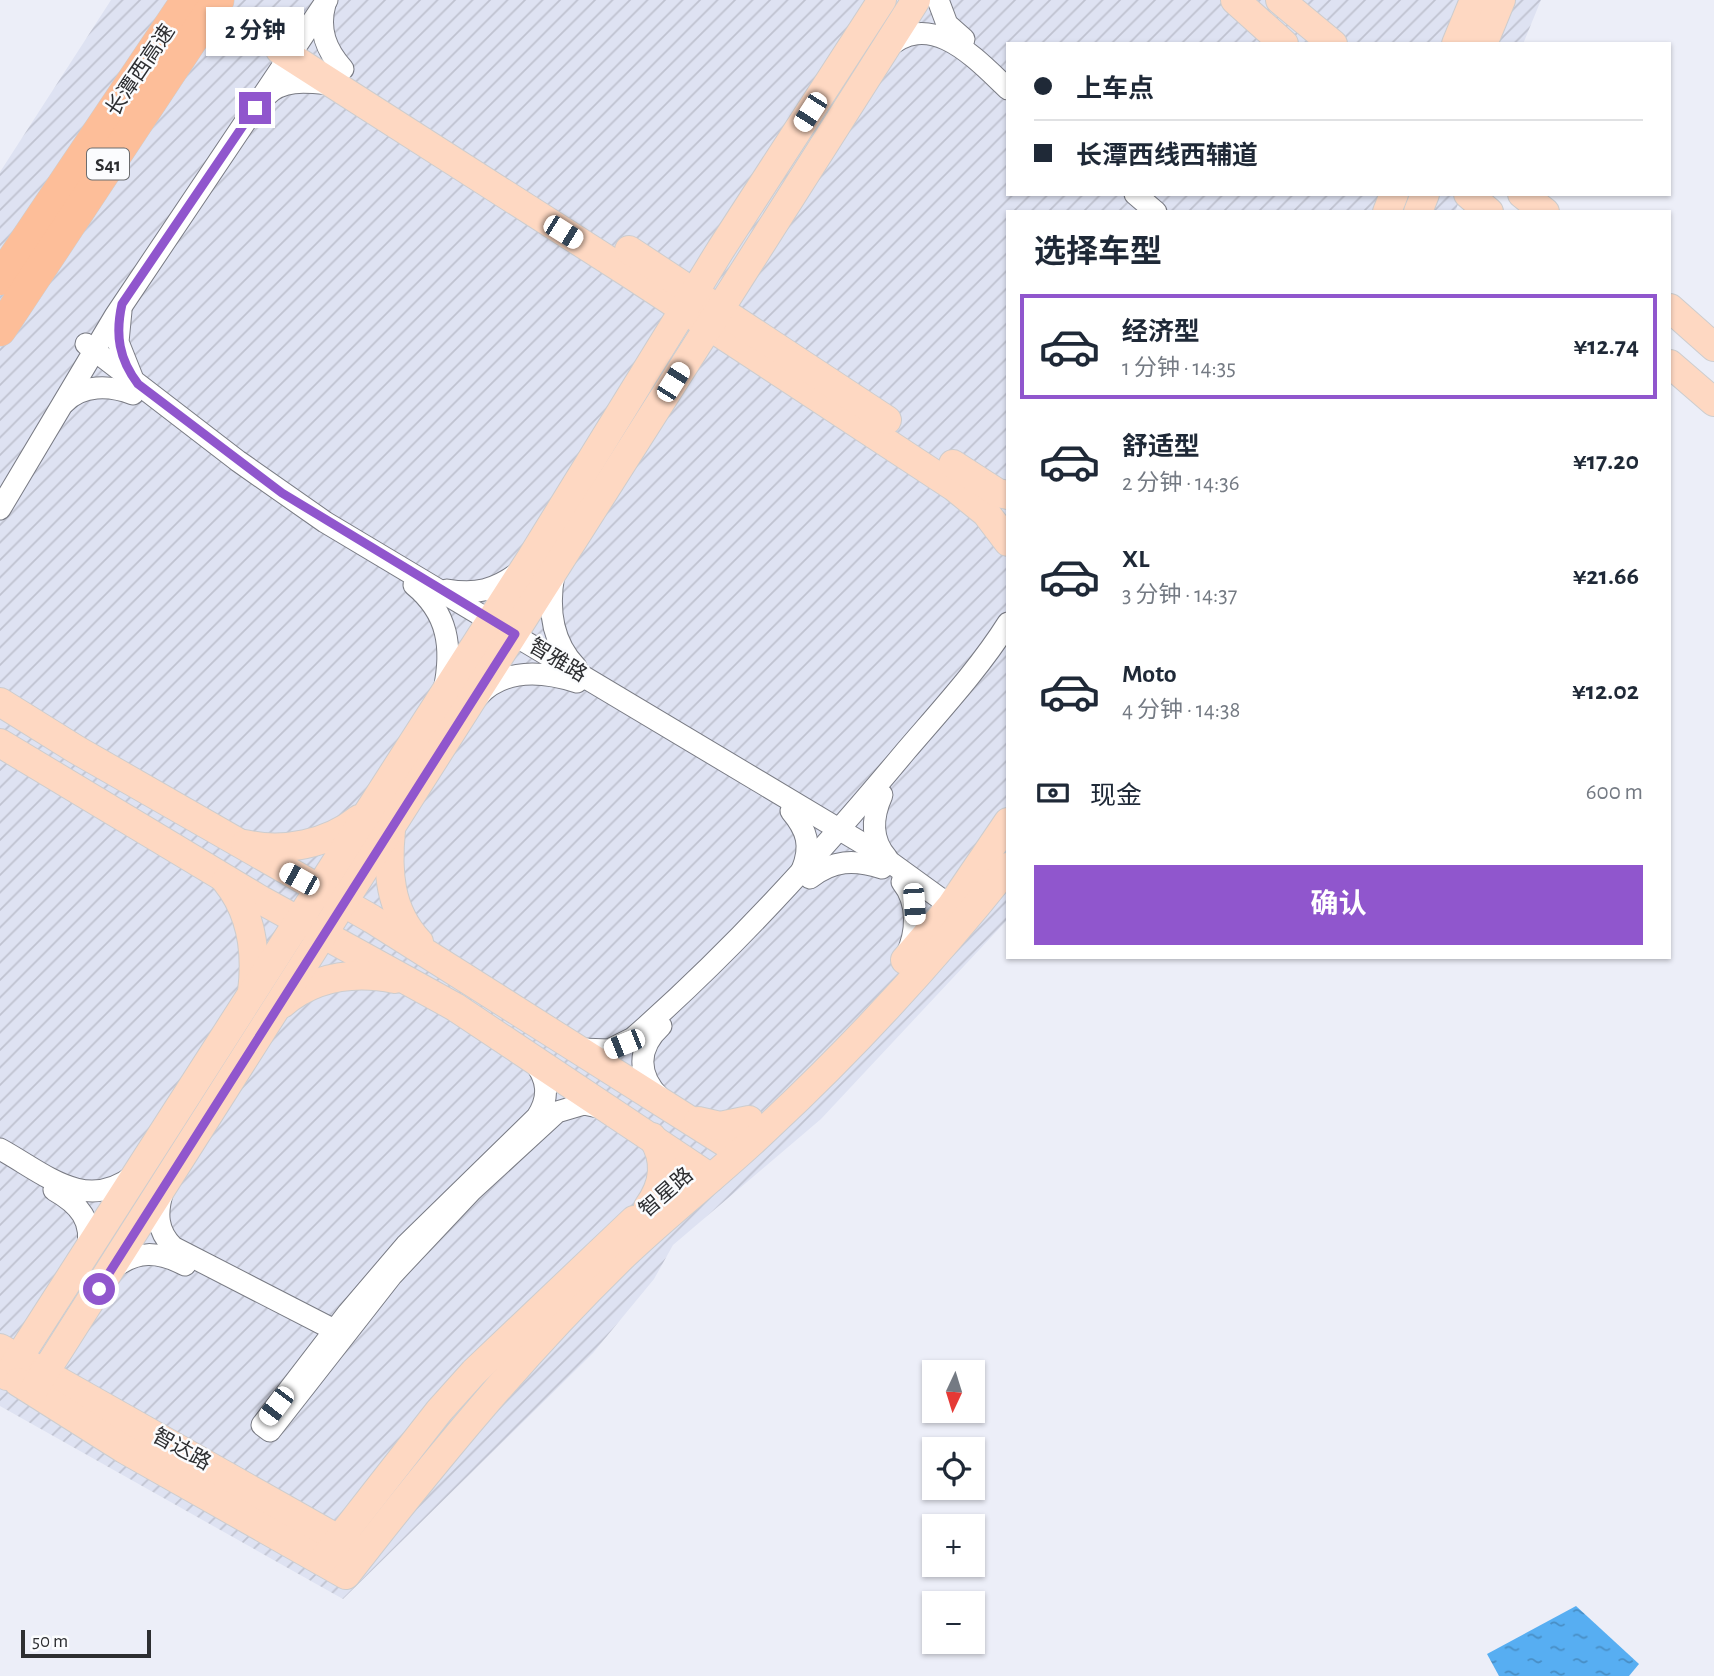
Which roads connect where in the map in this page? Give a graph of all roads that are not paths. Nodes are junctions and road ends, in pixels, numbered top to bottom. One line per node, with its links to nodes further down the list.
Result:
1 (187, 0): 33 (highway, 长潭西高速 / S41)
2 (218, 0): 38 (highway, 长潭西高速 / S41)
3 (882, 0): 11 (main road)
4 (916, 0): 17 (main road)
5 (938, 0): 18 (street)
6 (1235, 0): 12 (main road)
7 (1280, 0): 13 (main road)
8 (1474, 0): 14 (main road)
9 (1501, 0): 15 (main road)
10 (323, 1): 16 (street); 19 (street)
11 (869, 12): 30 (main road)
12 (1282, 42)
13 (1331, 42)
14 (1457, 42)
15 (1484, 42)
16 (290, 45): 19 (main road); 21 (street); 41 (street)
17 (882, 53): 20 (street); 31 (main road)
18 (1006, 75)
19 (337, 77): 21 (street); 32 (main road)
20 (1006, 87)
21 (255, 108): 35 (street)
22 (1124, 196): 26 (street)
23 (1137, 196): 27 (street)
24 (1470, 196): 28 (main road)
25 (1525, 196): 29 (main road)
26 (1140, 210)
27 (1154, 210)
28 (1487, 210)
29 (1542, 210)
30 (724, 245): 32 (main road); 34 (main road)
31 (749, 260): 37 (main road); 40 (main road)
32 (638, 267): 34 (main road); 42 (main road)
33 (0, 279)
34 (689, 301): 37 (main road); 42 (main road)
35 (122, 304): 41 (street); 45 (street)
36 (1671, 310): 39 (main road)
37 (713, 317): 40 (main road); 44 (main road)
38 (0, 330)
39 (1714, 347)
40 (763, 350): 44 (main road); 49 (main road); 51 (main road)
41 (87, 352): 45 (street, 智雅路); 47 (street); 48 (street)
42 (651, 364): 52 (main road)
43 (1671, 365): 46 (main road)
44 (673, 382): 53 (main road)
45 (135, 389): 47 (street); 54 (street, 智雅路)
46 (1714, 402)
47 (58, 410): 50 (street)
48 (0, 490)
49 (1006, 494)
50 (0, 509)
51 (1006, 540)
52 (531, 558): 54 (street); 56 (main road)
53 (554, 574): 56 (main road); 58 (street)
54 (420, 583): 56 (street, 智雅路); 59 (street)
55 (1006, 626): 63 (street)
56 (501, 631): 58 (street, 智雅路); 59 (main road); 61 (main road)
57 (1006, 642): 63 (street)
58 (581, 679): 61 (street); 64 (street, 智雅路)
59 (444, 692): 65 (main road)
60 (0, 702): 69 (main road)
61 (469, 705): 66 (main road)
62 (0, 743): 72 (main road)
63 (879, 791): 64 (street); 68 (street); 70 (street)
64 (794, 808): 68 (street, 智雅路); 73 (street)
65 (366, 813): 69 (main road); 75 (main road)
66 (392, 825): 75 (main road); 79 (main road)
67 (1006, 826): 76 (main road, 智星路)
68 (840, 836): 70 (street, 智雅路); 73 (street)
69 (234, 841): 75 (main road)
70 (887, 865): 73 (street); 74 (street, 智雅路); 76 (street, 智雅路)
71 (1006, 869): 76 (main road, 智星路)
72 (216, 872): 77 (main road); 82 (main road)
73 (805, 876): 84 (street); 86 (street)
74 (902, 882): 76 (street, 智雅路); 80 (street)
75 (330, 896): 77 (main road); 78 (main road); 79 (main road)
76 (956, 916): 80 (main road, 智星路); 91 (main road, 智星路)
77 (299, 920): 78 (main road); 82 (main road)
78 (324, 933): 81 (main road); 83 (main road)
79 (436, 959): 84 (main road)
80 (901, 964): 89 (main road, 智星路)
81 (418, 985): 83 (main road); 85 (main road)
82 (251, 996): 94 (main road)
83 (277, 1008): 96 (main road)
84 (581, 1049): 86 (main road)
85 (530, 1056): 87 (main road); 100 (street)
86 (664, 1101): 88 (main road)
87 (614, 1111): 90 (main road); 103 (street)
88 (691, 1118): 89 (main road); 91 (main road)
89 (749, 1119): 91 (main road, 智星路)
90 (652, 1137): 95 (main road); 97 (main road)
91 (732, 1146): 95 (main road, 智星路)
92 (0, 1149): 94 (street)
93 (0, 1161): 98 (street)
94 (140, 1170): 98 (main road)
95 (703, 1172): 97 (main road, 智星路); 110 (main road, 智星路)
96 (165, 1185): 99 (main road); 101 (street)
97 (648, 1207): 108 (main road, 智星路)
98 (86, 1253): 104 (main road)
99 (110, 1270): 101 (street); 102 (main road)
100 (348, 1313): 101 (street); 103 (street)
101 (305, 1320): 103 (street); 105 (street)
102 (75, 1325): 106 (main road); 107 (main road)
103 (336, 1337): 105 (street); 105 (street)
104 (5, 1359): 106 (main road, 智达路)
105 (308, 1364)
106 (39, 1381): 107 (main road, 智达路); 111 (main road, 智达路)
107 (114, 1410): 109 (main road, 智达路)
108 (378, 1489): 109 (main road); 110 (main road, 智星路)
109 (284, 1506): 110 (main road, 智达路)
110 (351, 1546): 111 (main road, 智星路)
111 (334, 1568)

